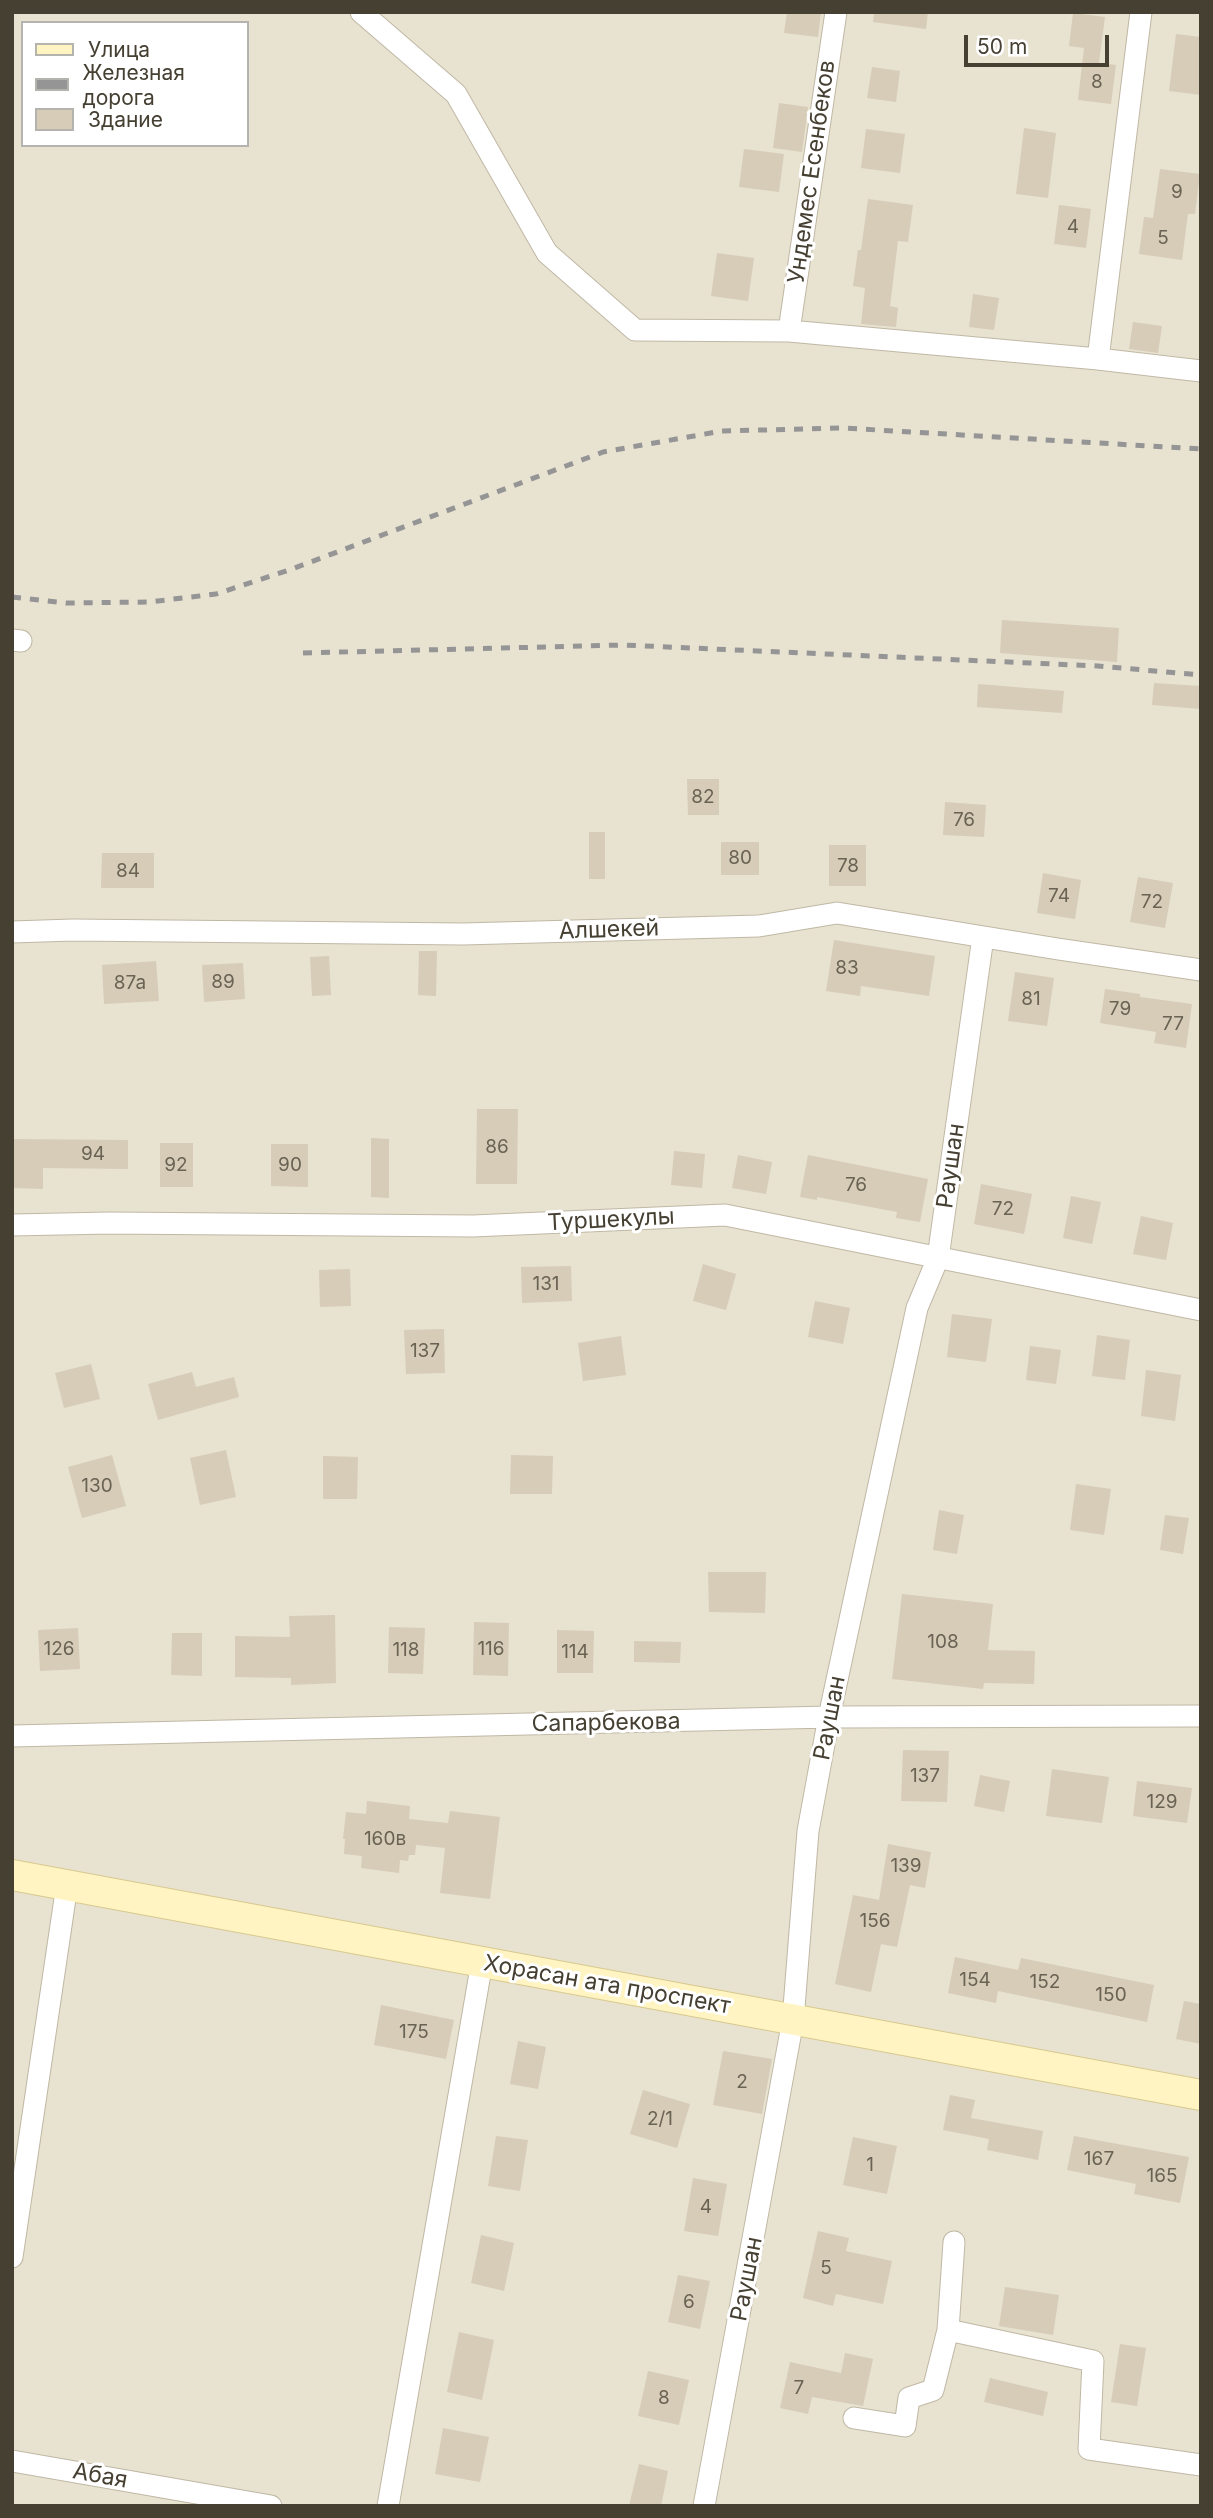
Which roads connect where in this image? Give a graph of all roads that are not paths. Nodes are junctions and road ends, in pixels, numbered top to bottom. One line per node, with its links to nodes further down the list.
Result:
1 (361, 12): 4 (street)
2 (836, 12): 4 (street, Ундемес Есенбеков)
3 (1141, 12): 5 (street)
4 (789, 331): 5 (street)
5 (1098, 359): 6 (street)
6 (1201, 371)
7 (12, 932): 8 (street, Алшекей)
8 (983, 937): 9 (street, Алшекей); 11 (street, Раушан)
9 (1201, 970)
10 (12, 1225): 11 (street, Туршекулы)
11 (938, 1258): 12 (street, Туршекулы); 14 (street, Раушан)
12 (1201, 1310)
13 (1201, 1716): 14 (street, Сапарбекова)
14 (829, 1717): 15 (street, Сапарбекова); 19 (street, Раушан)
15 (12, 1736)
16 (12, 1875): 17 (main road, Хорасан ата проспект)
17 (67, 1885): 18 (main road, Хорасан ата проспект); 22 (street)
18 (482, 1962): 19 (main road, Хорасан ата проспект); 28 (street)
19 (793, 2020): 20 (main road, Хорасан ата проспект); 29 (street, Раушан)
20 (1201, 2095)
21 (954, 2242): 23 (street)
22 (12, 2257)
23 (948, 2330): 24 (street); 26 (street)
24 (854, 2418)
25 (12, 2461): 27 (street, Абая)
26 (1201, 2465)
27 (271, 2506)
28 (388, 2506)
29 (704, 2506)

